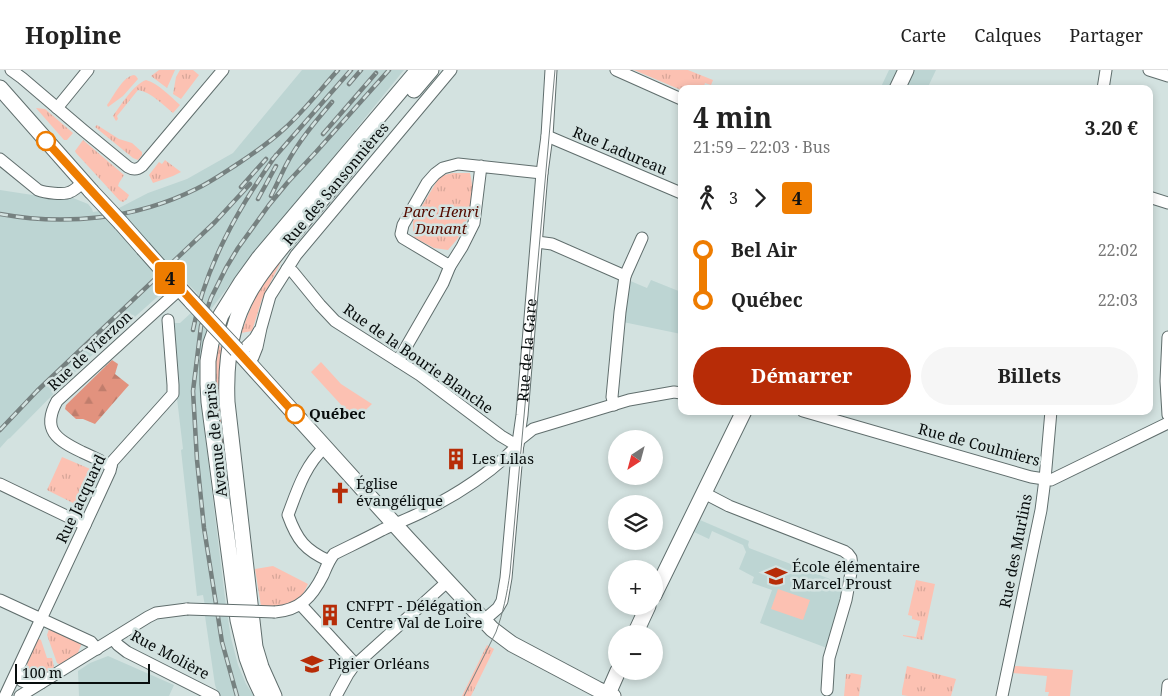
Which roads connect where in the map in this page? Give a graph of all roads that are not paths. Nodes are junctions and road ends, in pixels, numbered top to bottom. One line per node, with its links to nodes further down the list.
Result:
1 (11, 70): 12 (street)
2 (88, 70): 18 (street)
3 (223, 70): 18 (street)
4 (418, 70): 70 (main road, Avenue de Paris)
5 (431, 70): 71 (main road, Avenue de Paris)
6 (450, 70): 30 (street, Rue des Sansonnières)
7 (551, 70): 19 (street, Rue de la Gare)
8 (616, 70): 17 (street)
9 (906, 70): 14 (main road)
10 (1106, 70): 15 (street)
11 (1149, 70): 13 (street)
12 (25, 74): 18 (street)
13 (1168, 76)
14 (899, 85)
15 (1104, 85)
16 (2, 93): 23 (main road)
17 (678, 97)
18 (57, 108)
19 (547, 136): 22 (street, Rue de la Gare); 24 (street, Rue Ladureau)
20 (0, 159): 23 (street)
21 (481, 166): 22 (street); 29 (street); 29 (street)
22 (542, 173): 28 (street, Rue de la Gare)
23 (87, 186): 32 (main road, bridge)
24 (678, 192)
25 (1153, 198): 26 (street)
26 (1168, 203)
27 (642, 238): 31 (street)
28 (537, 242): 31 (street); 44 (street, Rue de la Gare)
29 (450, 266): 36 (street)
30 (287, 269): 35 (street, Rue des Sansonnières); 36 (street, Rue de la Bourie Blanche)
31 (625, 276): 38 (street)
32 (180, 289): 35 (main road, bridge); 46 (street, Rue de Vierzon)
33 (168, 320): 46 (street, Rue Jacquard)
34 (1168, 337): 42 (street)
35 (241, 355): 45 (main road)
36 (398, 361): 44 (street, Rue de la Bourie Blanche)
37 (678, 393): 38 (street)
38 (614, 405): 44 (street)
39 (742, 415): 49 (main road)
40 (817, 415): 47 (street, Rue de Coulmiers)
41 (1051, 415): 47 (street, Rue des Murlins)
42 (1168, 415)
43 (1168, 424): 47 (street, Rue de Coulmiers)
44 (518, 443): 50 (street); 58 (street, Rue de la Gare)
45 (325, 448): 50 (main road); 52 (street)
46 (110, 466): 51 (street, Rue Jacquard)
47 (1045, 479): 74 (street, Rue des Murlins)
48 (0, 484): 51 (street)
49 (704, 493): 53 (main road); 66 (street)
50 (395, 524): 52 (street); 54 (main road)
51 (85, 525): 57 (street, Rue Jacquard)
52 (330, 561): 56 (street)
53 (663, 577)
54 (447, 582): 58 (main road); 61 (street)
55 (0, 600): 57 (street)
56 (301, 605): 59 (street, bridge); 61 (street)
57 (41, 619): 60 (street); 62 (street, Rue Jacquard)
58 (483, 621): 73 (main road)
59 (113, 639): 60 (street); 69 (street, Rue Molière)
60 (97, 649): 64 (street)
61 (356, 665): 72 (street)
62 (17, 672): 64 (street); 67 (street, Rue Jacquard)
63 (614, 680): 73 (main road)
64 (41, 683): 68 (street)
65 (1168, 685): 75 (street)
66 (827, 690)
67 (5, 696)
68 (20, 696)
69 (214, 696)
70 (263, 696)
71 (274, 696)
72 (336, 696)
73 (608, 696)
74 (1002, 696)
75 (1167, 696)

